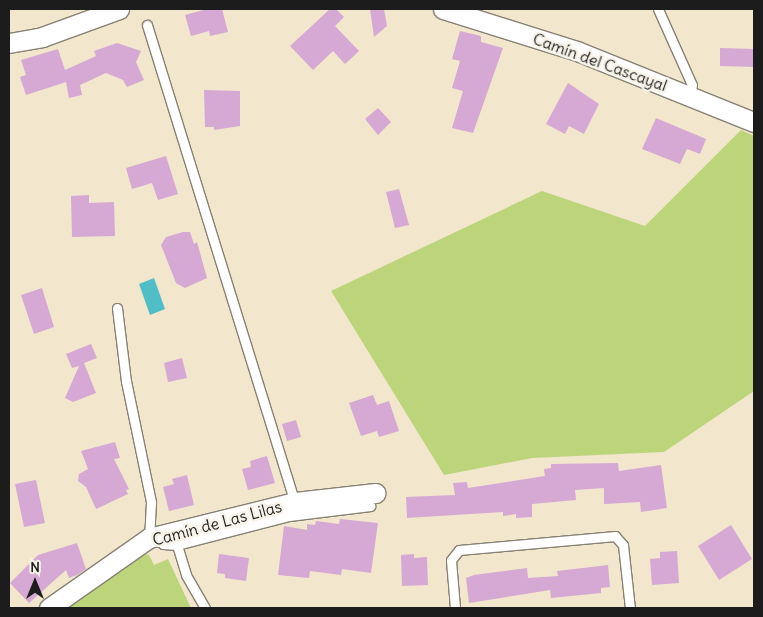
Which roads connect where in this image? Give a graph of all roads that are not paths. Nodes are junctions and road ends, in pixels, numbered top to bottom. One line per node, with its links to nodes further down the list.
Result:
1 (119, 9): 5 (street)
2 (443, 9): 6 (street, Camín del Cascayal)
3 (658, 9): 6 (lane)
4 (147, 25): 10 (lane)
5 (9, 43)
6 (690, 96): 7 (street, Camín del Cascayal)
7 (754, 122)
8 (117, 308): 11 (lane)
9 (372, 499): 10 (street, Camín de Las Lilas); 12 (lane)
10 (294, 502): 11 (street, Camín de Las Lilas)
11 (152, 538): 12 (lane); 13 (street, Camín de Las Lilas)
12 (177, 545): 14 (lane)
13 (49, 608)
14 (205, 608)
15 (455, 608): 16 (lane)
16 (630, 608)

